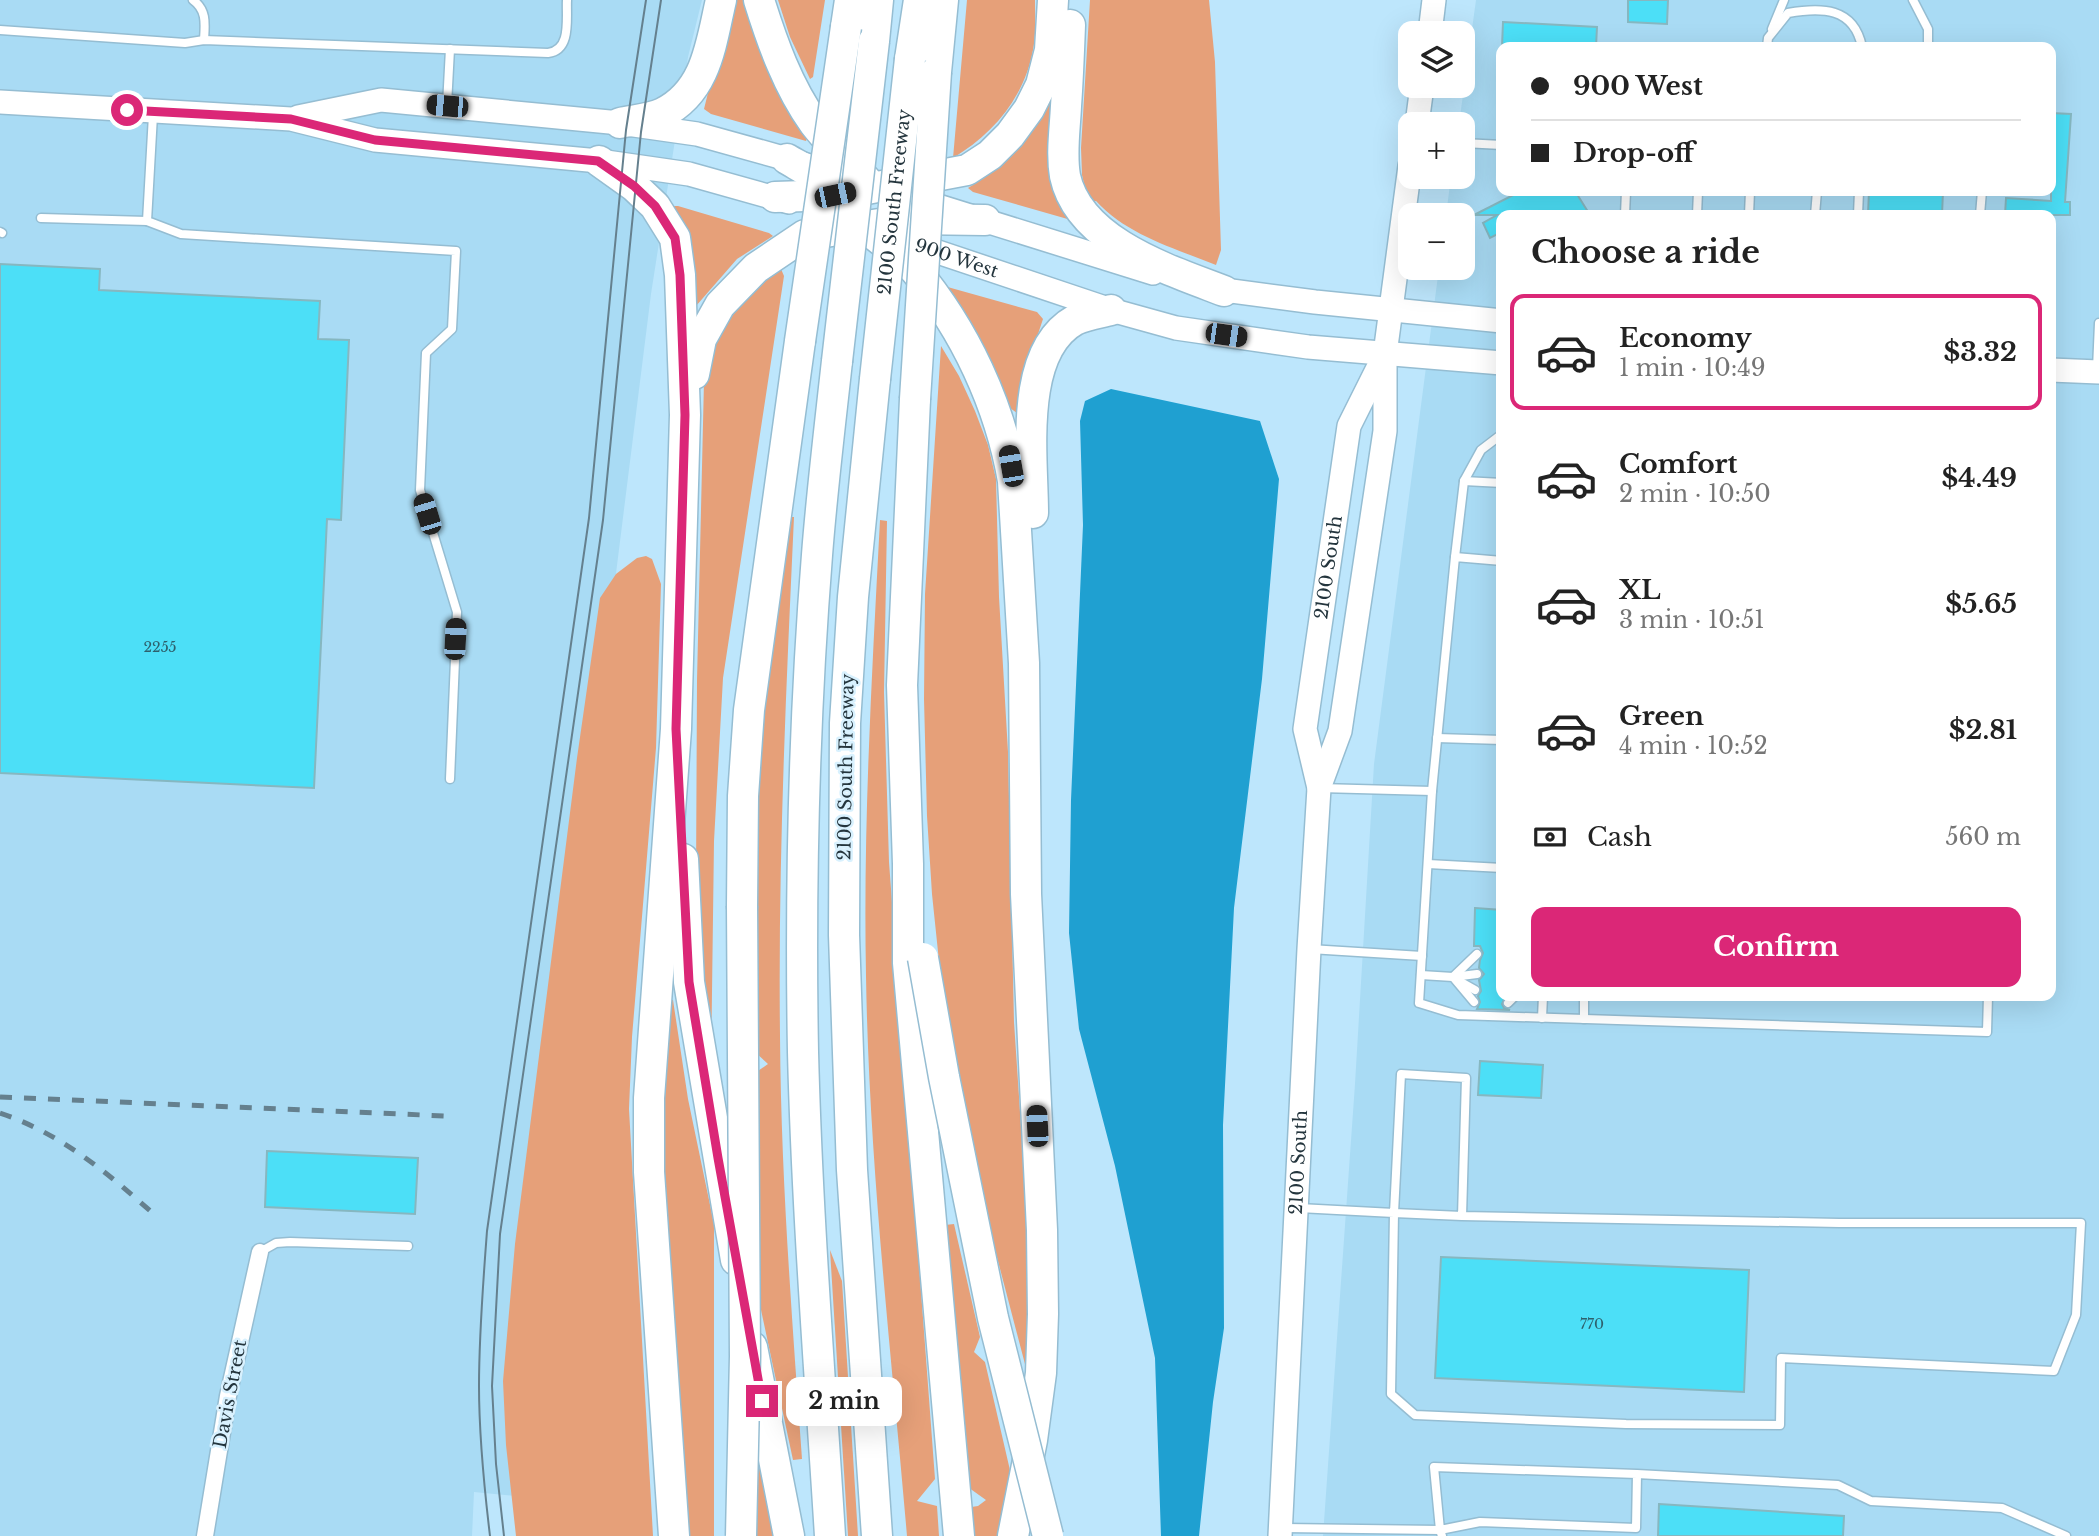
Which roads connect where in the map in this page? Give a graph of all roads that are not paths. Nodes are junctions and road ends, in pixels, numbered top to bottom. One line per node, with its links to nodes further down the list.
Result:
1 (193, 0): 16 (lane)
2 (567, 0): 21 (lane)
3 (721, 0): 27 (highway)
4 (759, 0): 32 (highway)
5 (878, 0): 92 (highway, bridge)
6 (919, 0): 22 (highway, 2100 South Freeway)
7 (943, 0): 22 (highway)
8 (1053, 0): 32 (highway)
9 (1071, 0): 42 (highway)
10 (1434, 0): 14 (main road)
11 (1784, 0): 17 (lane)
12 (1913, 0): 20 (lane)
13 (848, 13): 90 (highway, bridge)
14 (1431, 21)
15 (0, 30): 16 (lane)
16 (204, 40): 21 (lane)
17 (1767, 42)
18 (1768, 42): 19 (lane)
19 (1861, 42)
20 (1928, 42)
21 (450, 49): 24 (lane)
22 (923, 66): 69 (highway, bridge); 93 (highway, 2100 South Freeway, bridge)
23 (0, 102): 25 (main road, 900 West)
24 (447, 106): 26 (main road, 900 West); 27 (main road, 900 West)
25 (153, 112): 26 (main road, 900 West); 39 (lane)
26 (291, 119): 31 (main road, 900 West)
27 (620, 123): 30 (main road, 900 West)
28 (1475, 144): 29 (lane)
29 (1496, 145)
30 (787, 159): 32 (main road, 900 West); 34 (highway)
31 (598, 161): 35 (main road, 900 West); 51 (highway)
32 (873, 187): 34 (highway); 37 (highway); 38 (main road, 900 West)
33 (1407, 189): 44 (main road, 2100 South)
34 (835, 195): 35 (highway); 40 (highway)
35 (775, 197): 40 (main road, 900 West)
36 (41, 218): 39 (lane)
37 (904, 220): 38 (highway); 40 (highway); 41 (highway)
38 (985, 220): 42 (main road, 900 West)
39 (147, 221): 61 (lane)
40 (865, 227): 41 (main road, 900 West); 51 (highway); 57 (highway)
41 (944, 253): 43 (main road, 900 West)
42 (1224, 291): 44 (main road, 900 West)
43 (1111, 310): 47 (main road, 900 West); 57 (highway)
44 (1392, 310): 45 (main road, 900 West); 47 (main road, 2100 South)
45 (1496, 320)
46 (2099, 323): 50 (lane)
47 (1385, 354): 48 (main road, 900 West); 62 (main road, 2100 South); 62 (main road, 2100 South)
48 (1496, 363)
49 (2056, 370): 50 (main road)
50 (2098, 372)
51 (685, 415): 58 (highway)
52 (1496, 439): 53 (lane)
53 (1464, 481): 54 (lane); 55 (lane)
54 (1496, 483)
55 (1455, 557): 56 (lane); 59 (lane)
56 (1496, 560)
57 (1024, 663): 95 (highway)
58 (676, 729): 89 (highway); 91 (highway)
59 (1437, 738): 60 (lane); 63 (lane)
60 (1496, 740)
61 (450, 779)
62 (1319, 788): 63 (lane); 66 (main road, 2100 South)
63 (1433, 791): 64 (lane)
64 (1428, 864): 65 (lane); 68 (lane)
65 (1496, 868)
66 (1309, 949): 68 (lane); 80 (main road, 2100 South)
67 (1477, 954): 72 (lane)
68 (1422, 957): 71 (lane)
69 (916, 960): 94 (highway); 96 (highway, bridge)
70 (1476, 974): 72 (lane)
71 (1421, 975): 72 (lane); 78 (lane)
72 (1453, 977): 73 (lane); 77 (lane)
73 (1475, 989)
74 (1543, 1001): 78 (lane)
75 (1584, 1001): 79 (lane)
76 (1989, 1001): 79 (lane)
77 (1474, 1002)
78 (1542, 1018): 79 (lane)
79 (1584, 1019)
80 (1296, 1208): 81 (lane); 86 (main road, 2100 South)
81 (1394, 1213): 82 (lane); 82 (lane); 82 (lane)
82 (1462, 1216)
83 (408, 1246): 84 (lane)
84 (260, 1252): 88 (street, Davis Street)
85 (1637, 1474): 87 (lane); 87 (lane); 97 (lane)
86 (1280, 1532): 87 (lane)
87 (1441, 1533)
88 (205, 1536)
89 (674, 1536)
90 (741, 1536)
91 (789, 1536)
92 (830, 1536)
93 (877, 1536)
94 (959, 1536)
95 (1013, 1536)
96 (1048, 1536)
97 (2066, 1536)

